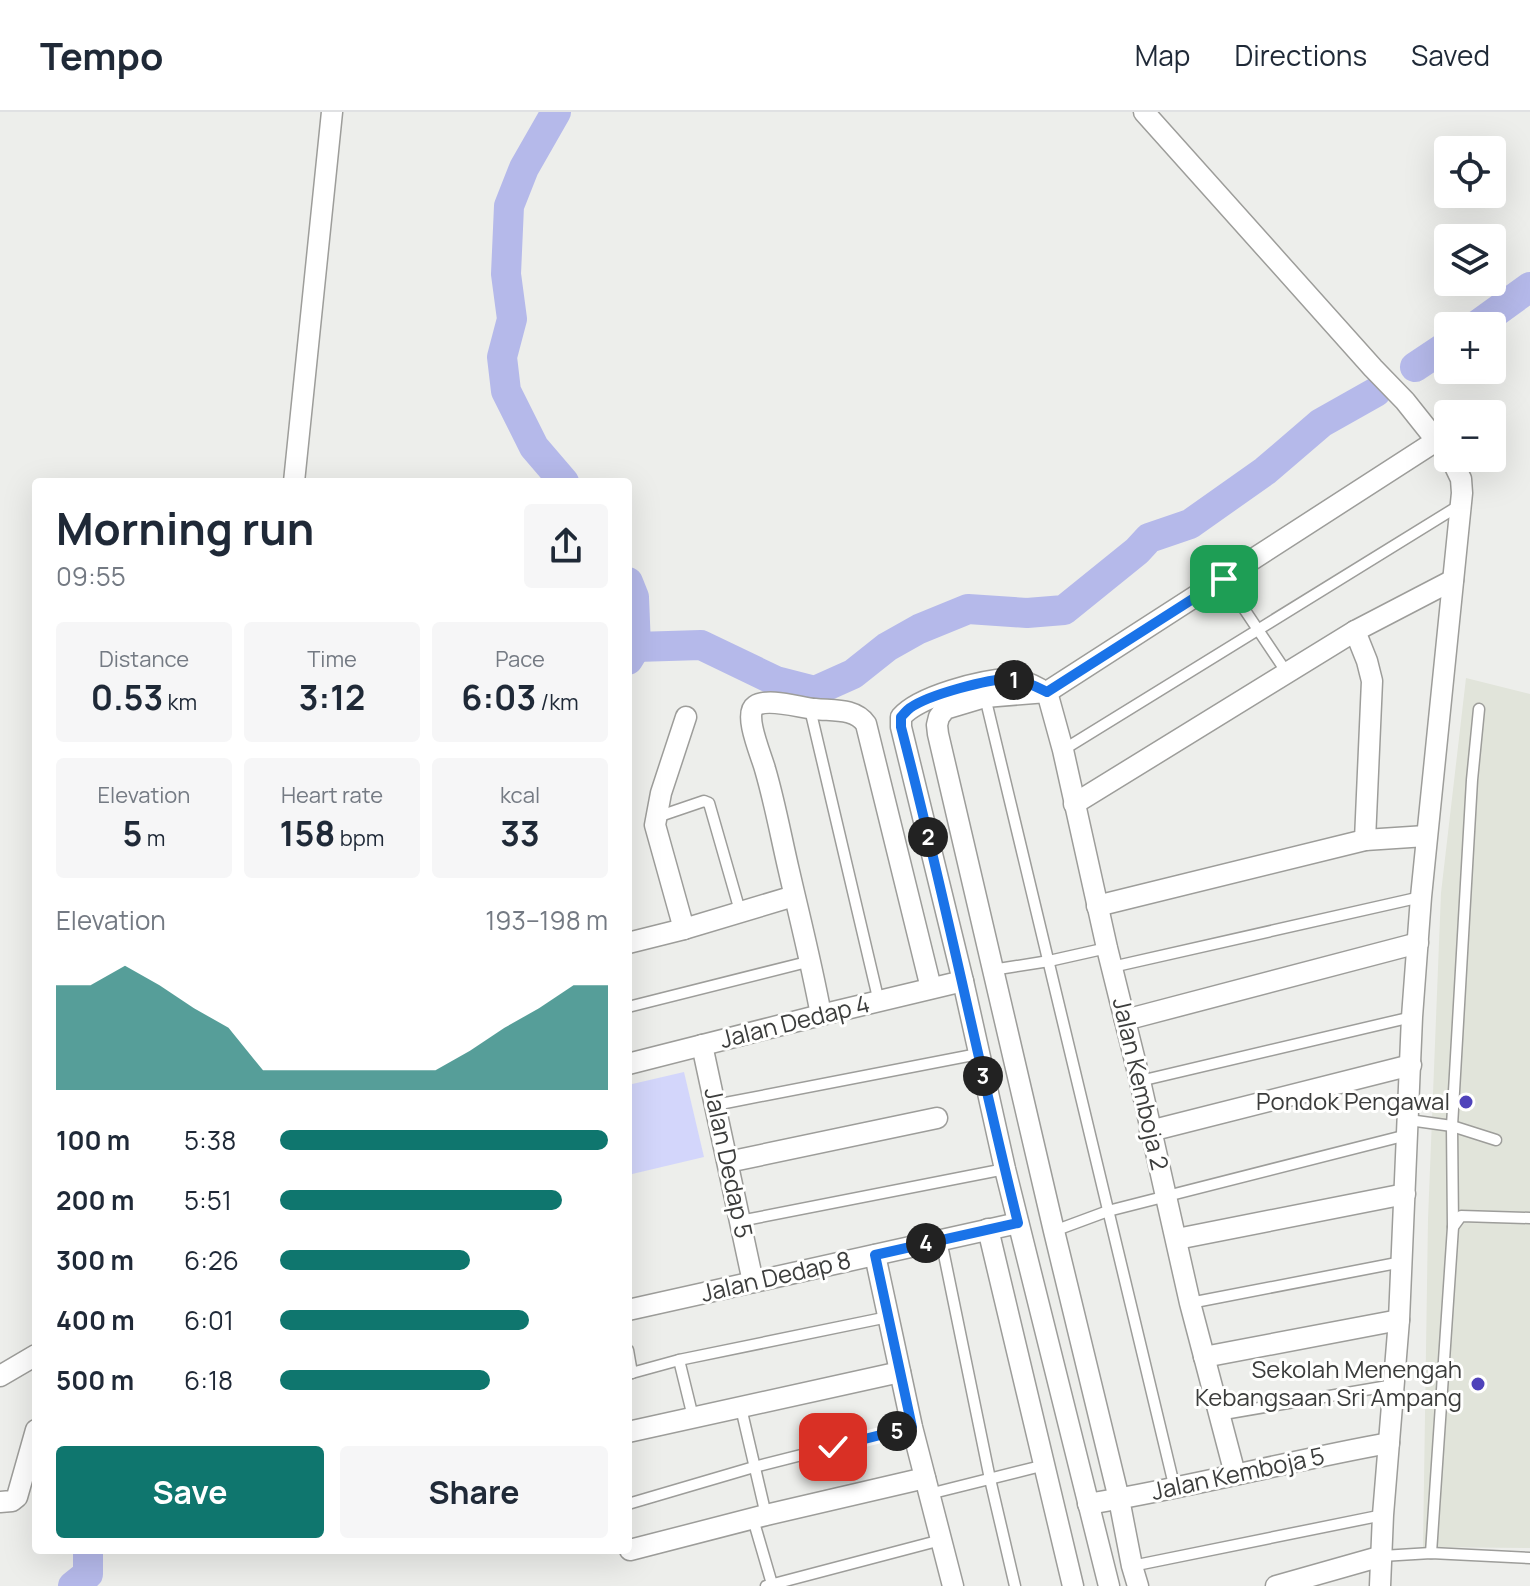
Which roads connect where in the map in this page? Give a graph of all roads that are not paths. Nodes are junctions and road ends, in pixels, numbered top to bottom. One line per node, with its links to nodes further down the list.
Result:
1 (332, 112): 6 (street)
2 (1144, 112): 3 (street)
3 (1434, 437)
4 (1434, 457): 8 (street)
5 (1457, 472): 7 (street)
6 (294, 478)
7 (1462, 504): 9 (street); 10 (lane)
8 (1224, 579): 10 (lane); 13 (street)
9 (1453, 580): 11 (street); 21 (street)
10 (1259, 630): 12 (lane); 18 (lane)
11 (1355, 631): 12 (street); 22 (street)
12 (1287, 673): 19 (street)
13 (1047, 692): 14 (street); 18 (street, Jalan Kemboja 2); 34 (street)
14 (985, 697): 32 (lane); 33 (street)
15 (810, 709): 23 (street); 35 (street); 36 (lane)
16 (1479, 709): 48 (lane)
17 (686, 717): 20 (street)
18 (1063, 750): 19 (street, Jalan Kemboja 2)
19 (1074, 804): 25 (street, Jalan Kemboja 2)
20 (656, 818): 26 (lane); 27 (street)
21 (1426, 836): 22 (street); 24 (street)
22 (1365, 840): 25 (street)
23 (794, 896): 26 (street); 31 (street)
24 (1421, 897): 29 (street); 30 (lane)
25 (1097, 906): 30 (street, Jalan Kemboja 2)
26 (740, 911): 27 (street)
27 (684, 929): 28 (street)
28 (632, 942)
29 (1418, 943): 39 (street); 40 (street)
30 (1109, 958): 32 (lane); 40 (street, Jalan Kemboja 2)
31 (811, 961): 37 (lane); 38 (street)
32 (1049, 961): 33 (lane); 56 (lane)
33 (992, 970): 62 (street)
34 (963, 981): 35 (street, Jalan Dedap 4); 42 (street)
35 (931, 988): 36 (street, Jalan Dedap 4)
36 (879, 1002): 38 (street, Jalan Dedap 4)
37 (632, 1006)
38 (821, 1015): 41 (street, Jalan Dedap 4)
39 (1412, 1017): 44 (street); 45 (lane)
40 (1125, 1020): 45 (street, Jalan Kemboja 2)
41 (702, 1045): 43 (street, Jalan Dedap 4); 46 (street, Jalan Dedap 5)
42 (978, 1054): 46 (lane); 53 (street)
43 (632, 1063)
44 (1411, 1065): 49 (street); 50 (street)
45 (1140, 1081): 50 (street, Jalan Kemboja 2)
46 (715, 1105): 52 (street, Jalan Dedap 5)
47 (937, 1118): 52 (street)
48 (1452, 1126): 49 (lane); 51 (lane); 60 (lane)
49 (1408, 1127): 54 (street); 55 (lane)
50 (1150, 1131): 55 (street, Jalan Kemboja 2)
51 (1496, 1140)
52 (728, 1162): 58 (street, Jalan Dedap 5)
53 (1005, 1169): 58 (lane); 59 (street)
54 (1405, 1194): 63 (street); 66 (street)
55 (1166, 1196): 56 (lane); 63 (street, Jalan Kemboja 2)
56 (1108, 1211): 62 (lane); 91 (lane)
57 (1530, 1218): 60 (lane)
58 (740, 1221): 67 (street, Jalan Dedap 5)
59 (1018, 1223): 61 (street, Jalan Dedap 8); 95 (street)
60 (1453, 1227): 100 (lane)
61 (988, 1229): 64 (street, Jalan Dedap 8); 86 (street)
62 (1054, 1231): 92 (street)
63 (1177, 1239): 68 (street, Jalan Kemboja 2)
64 (941, 1240): 65 (street, Jalan Dedap 8); 89 (lane)
65 (875, 1255): 67 (street, Jalan Dedap 8); 70 (street)
66 (1402, 1262): 68 (lane); 71 (street)
67 (753, 1282): 69 (street, Jalan Dedap 8)
68 (1190, 1303): 73 (street, Jalan Kemboja 2)
69 (632, 1309)
70 (888, 1317): 74 (lane); 75 (street)
71 (1399, 1320): 73 (street); 78 (street)
72 (32, 1357): 77 (street)
73 (1204, 1357): 80 (street, Jalan Kemboja 2)
74 (679, 1360): 76 (lane); 81 (lane)
75 (900, 1372): 79 (street); 82 (street)
76 (632, 1373)
77 (0, 1376)
78 (1394, 1385): 80 (lane); 84 (street)
79 (741, 1408): 81 (street); 87 (lane)
80 (1218, 1415): 88 (street, Jalan Kemboja 2)
81 (693, 1417): 83 (street)
82 (912, 1427): 87 (lane); 90 (street)
83 (632, 1431)
84 (1389, 1443): 88 (street, Jalan Kemboja 5); 96 (street)
85 (32, 1444): 93 (street)
86 (1045, 1465): 89 (lane); 107 (street)
87 (754, 1467): 94 (lane); 97 (lane)
88 (1235, 1474): 91 (street, Jalan Kemboja 5)
89 (990, 1479): 90 (lane); 106 (lane)
90 (927, 1486): 97 (street); 98 (street)
91 (1175, 1489): 92 (street, Jalan Kemboja 5)
92 (1119, 1499): 95 (street, Jalan Kemboja 5); 103 (street)
93 (0, 1502)
94 (632, 1503)
95 (1088, 1504): 108 (street)
96 (1383, 1515): 101 (street); 103 (lane)
97 (759, 1517): 99 (street); 104 (lane)
98 (941, 1540): 104 (lane); 105 (street)
99 (632, 1549)
100 (1431, 1553): 101 (lane); 102 (lane)
101 (1382, 1556): 109 (street); 110 (street)
102 (1530, 1558)
103 (1135, 1576)
104 (769, 1585)
105 (953, 1586)
106 (1015, 1586)
107 (1073, 1586)
108 (1109, 1586)
109 (1276, 1586)
110 (1380, 1586)

